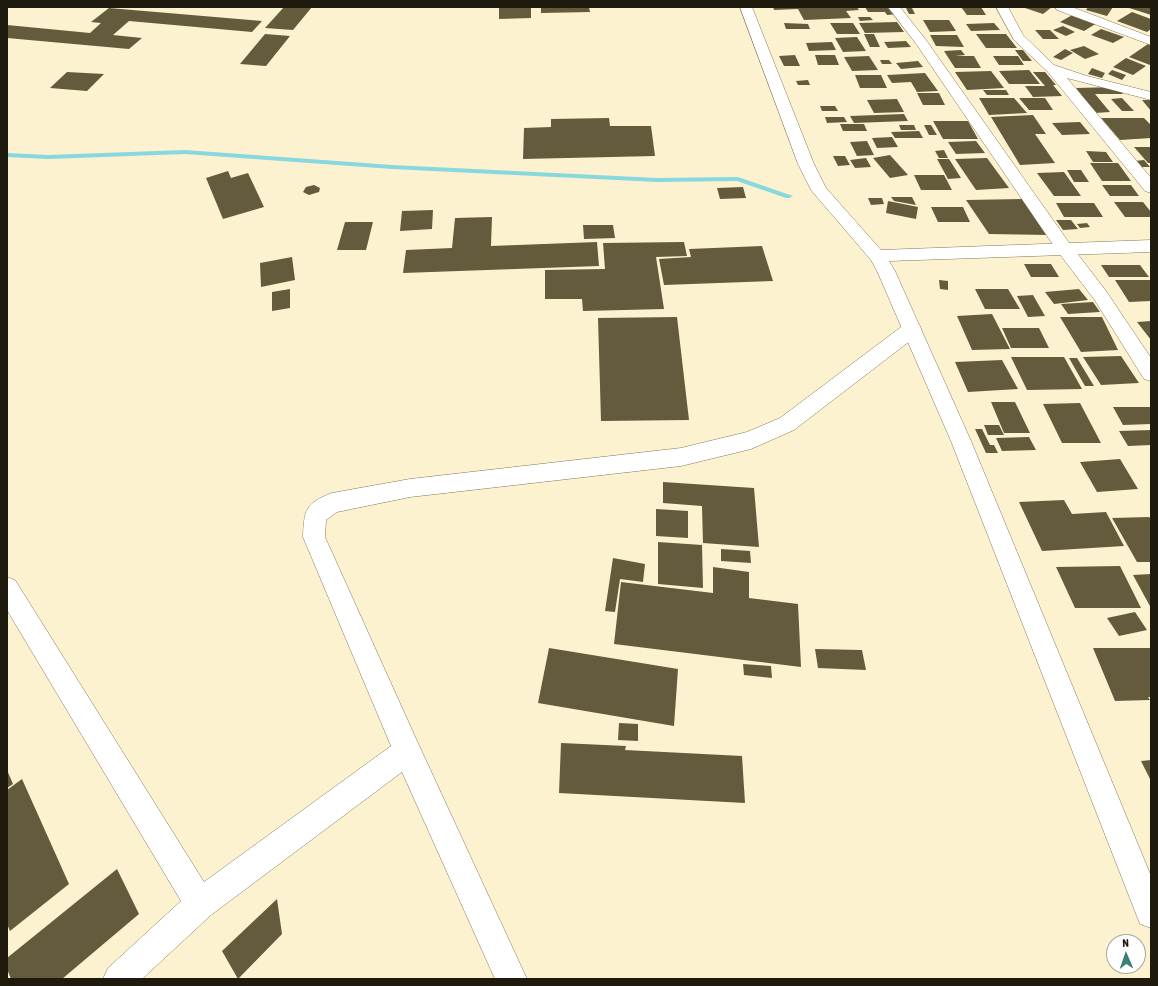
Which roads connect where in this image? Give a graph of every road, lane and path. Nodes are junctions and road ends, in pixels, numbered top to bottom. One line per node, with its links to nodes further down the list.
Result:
1 (746, 7): 11 (street)
2 (894, 7): 10 (street)
3 (1002, 7): 6 (street)
4 (1061, 7): 5 (street)
5 (1151, 41)
6 (1050, 68): 7 (street); 8 (street)
7 (1151, 96)
8 (1151, 188)
9 (1151, 246): 10 (street)
10 (1064, 248): 11 (street); 13 (street)
11 (877, 256): 12 (street)
12 (912, 329): 15 (street); 17 (street)
13 (1151, 374)
14 (7, 588): 16 (street)
15 (407, 751): 16 (street); 19 (street)
16 (200, 904): 18 (street)
17 (1151, 913)
18 (119, 979)
19 (510, 979)

